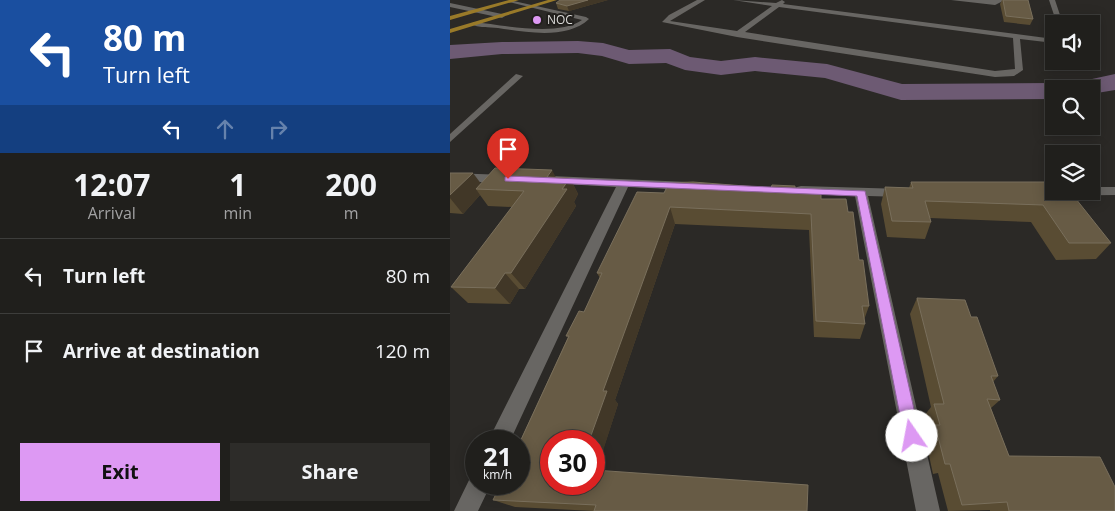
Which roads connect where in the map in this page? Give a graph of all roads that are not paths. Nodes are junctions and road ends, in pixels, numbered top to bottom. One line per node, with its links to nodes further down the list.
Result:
1 (554, 0): 11 (main road)
2 (702, 0): 18 (street)
3 (736, 0): 10 (street)
4 (785, 0): 10 (street)
5 (954, 0): 6 (street)
6 (1002, 0)
7 (1052, 0): 13 (street)
8 (513, 1): 11 (lane); 12 (main road)
9 (450, 5): 12 (street)
10 (778, 5): 18 (street); 19 (street)
11 (533, 6): 14 (main road); 16 (lane)
12 (477, 10): 14 (street); 15 (main road)
13 (1057, 15)
14 (502, 16): 16 (main road)
15 (450, 18)
16 (474, 24): 17 (main road)
17 (450, 31)
18 (737, 35): 19 (street)
19 (1016, 36): 20 (street)
20 (1045, 40)
21 (519, 76): 22 (lane)
22 (450, 139)
23 (450, 176): 24 (street)
24 (518, 179)
25 (537, 180): 26 (street)
26 (624, 183): 27 (street); 33 (street)
27 (703, 186)
28 (792, 190): 31 (street)
29 (911, 192): 31 (street)
30 (1020, 192): 32 (street)
31 (861, 193): 36 (street)
32 (1113, 193)
33 (505, 430)
34 (474, 495): 35 (street)
35 (466, 511)
36 (928, 511)

